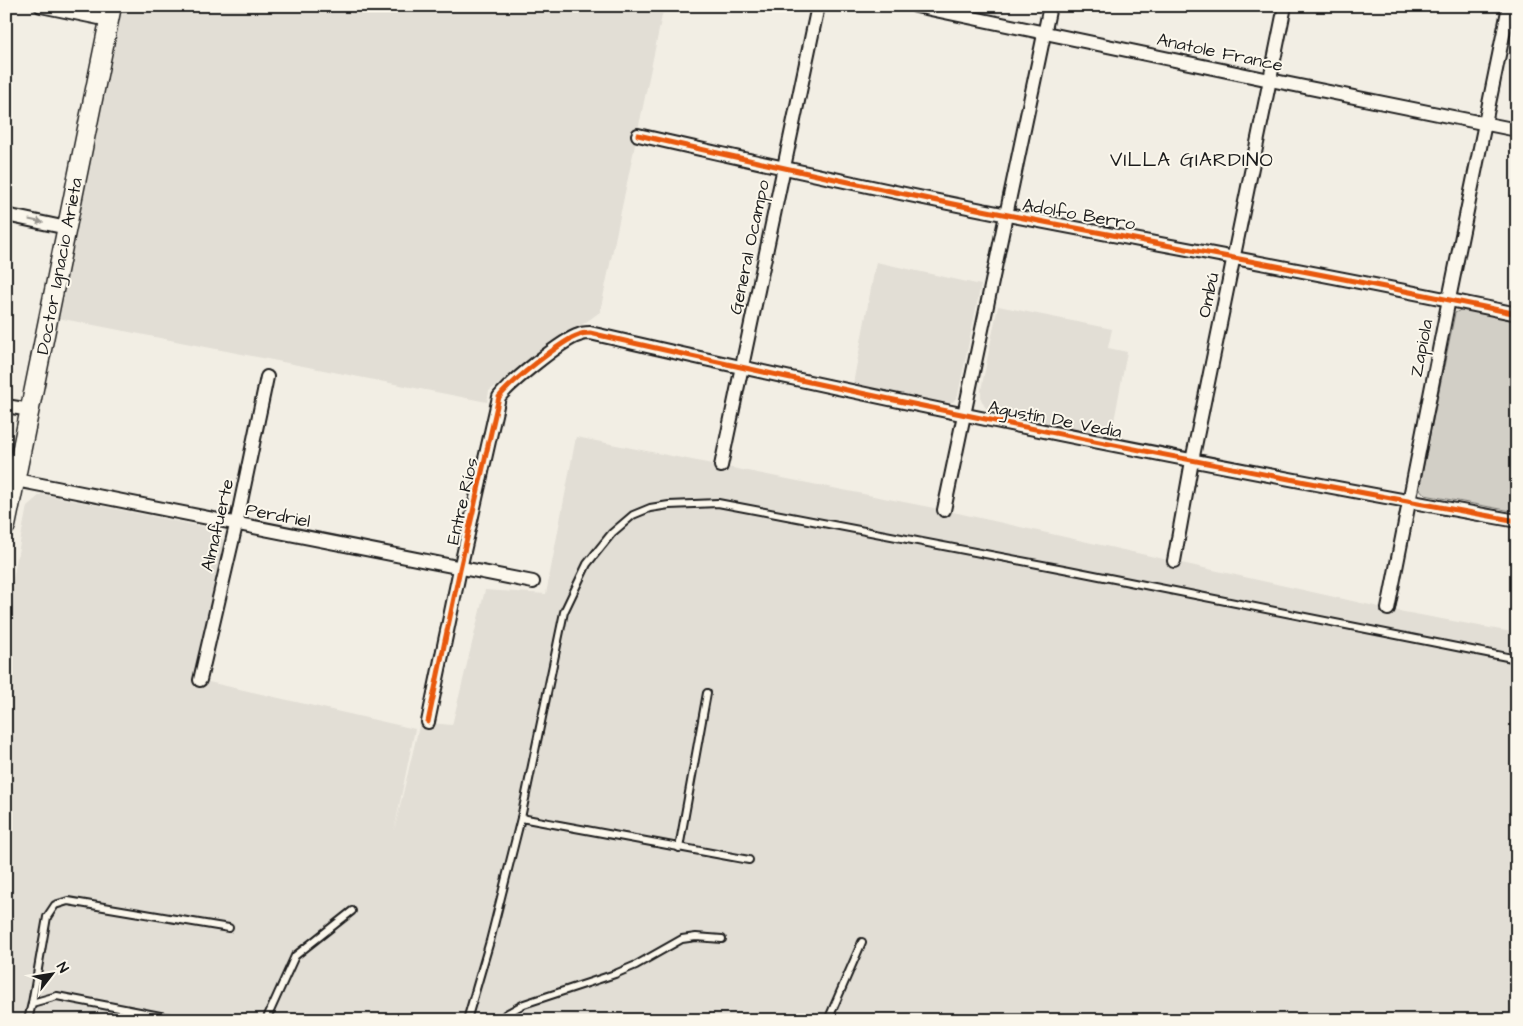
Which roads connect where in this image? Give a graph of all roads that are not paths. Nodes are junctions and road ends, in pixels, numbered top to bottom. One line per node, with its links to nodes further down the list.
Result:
1 (41, 6): 7 (street)
2 (818, 6): 13 (street, General Ocampo)
3 (916, 6): 8 (street, Anatole France)
4 (1050, 6): 8 (street)
5 (1285, 6): 9 (street, Ombú)
6 (1509, 6): 10 (street, Zapiola)
7 (110, 13): 16 (street, Doctor Ignacio Arieta)
8 (1046, 32): 9 (street, Anatole France); 15 (street)
9 (1270, 80): 10 (street, Anatole France); 17 (street, Ombú)
10 (1486, 124): 11 (street, Anatole France); 18 (street, Zapiola)
11 (1517, 130)
12 (638, 135): 13 (street, Adolfo Berro)
13 (784, 169): 15 (street, Adolfo Berro); 21 (street, General Ocampo)
14 (6, 215): 16 (street, one-way to 16)
15 (1006, 215): 17 (street, Adolfo Berro); 25 (street)
16 (67, 228): 24 (street, Doctor Ignacio Arieta)
17 (1234, 257): 18 (street, Adolfo Berro); 26 (street, Ombú)
18 (1449, 300): 19 (street, Adolfo Berro); 29 (street, Zapiola)
19 (1517, 314)
20 (590, 333): 21 (street, Agustín De Vedia); 35 (street, Entre Ríos)
21 (741, 368): 25 (street, Agustín De Vedia); 27 (street, General Ocampo)
22 (268, 377): 32 (street, Almafuerte)
23 (6, 406): 24 (street)
24 (30, 410): 28 (street, Doctor Ignacio Arieta)
25 (963, 415): 26 (street, Agustín De Vedia); 30 (street)
26 (1192, 461): 29 (street, Agustín De Vedia); 34 (street, Ombú)
27 (721, 466)
28 (16, 480): 32 (street, Perdriel); 33 (street, Doctor Ignacio Arieta)
29 (1409, 501): 31 (street, Agustín De Vedia); 37 (street, Zapiola)
30 (944, 510)
31 (1517, 521)
32 (236, 525): 35 (street, Perdriel); 39 (street, Almafuerte)
33 (6, 526)
34 (1174, 561)
35 (460, 569): 36 (street, Perdriel); 41 (street, Entre Ríos)
36 (533, 582)
37 (1388, 609)
38 (1517, 659): 42 (lane)
39 (200, 680)
40 (707, 693): 43 (lane)
41 (428, 722)
42 (521, 818): 43 (lane); 53 (lane)
43 (679, 848): 44 (lane)
44 (749, 860)
45 (352, 910): 52 (lane)
46 (228, 928): 49 (lane)
47 (722, 939): 54 (lane)
48 (862, 942): 55 (lane)
49 (32, 1003): 50 (lane); 51 (lane)
50 (28, 1020)
51 (181, 1020)
52 (266, 1020)
53 (467, 1020)
54 (501, 1020)
55 (828, 1020)

